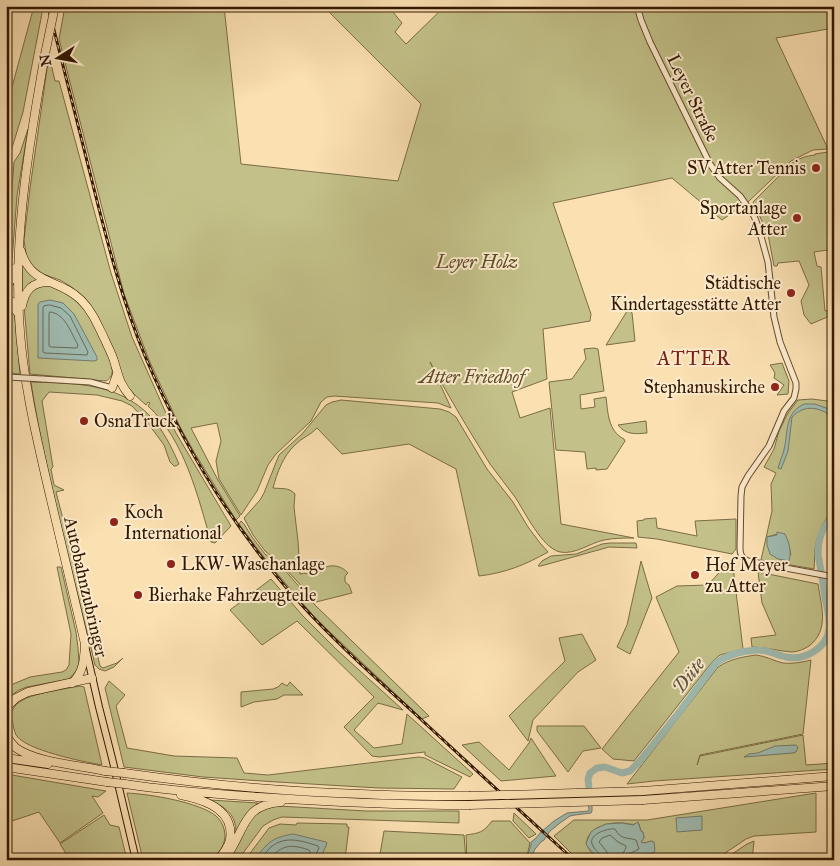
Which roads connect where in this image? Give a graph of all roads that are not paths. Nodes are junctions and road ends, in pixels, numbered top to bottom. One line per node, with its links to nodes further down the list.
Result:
1 (55, 6): 3 (highway, bridge)
2 (637, 6): 12 (street, Leyer Straße)
3 (19, 244): 4 (highway); 5 (highway); 7 (highway, Autobahnzubringer)
4 (51, 282): 7 (highway); 8 (highway)
5 (6, 286)
6 (6, 298): 7 (highway)
7 (19, 318): 13 (highway, Autobahnzubringer)
8 (117, 372): 10 (highway); 11 (highway)
9 (7, 376): 10 (street, bridge)
10 (112, 388)
11 (130, 396)
12 (834, 577)
13 (85, 644): 14 (main road, Autobahnzubringer); 15 (highway)
14 (92, 678): 15 (highway); 26 (main road, Autobahnzubringer)
15 (72, 682): 16 (highway)
16 (9, 705): 17 (highway)
17 (6, 715)
18 (6, 736): 21 (highway)
19 (6, 758): 21 (highway)
20 (6, 767): 24 (highway, bridge)
21 (105, 771): 22 (highway, bridge)
22 (834, 776)
23 (834, 786): 25 (highway, bridge)
24 (152, 788): 25 (highway); 27 (highway)
25 (300, 800): 27 (highway)
26 (136, 859)
27 (218, 860)

